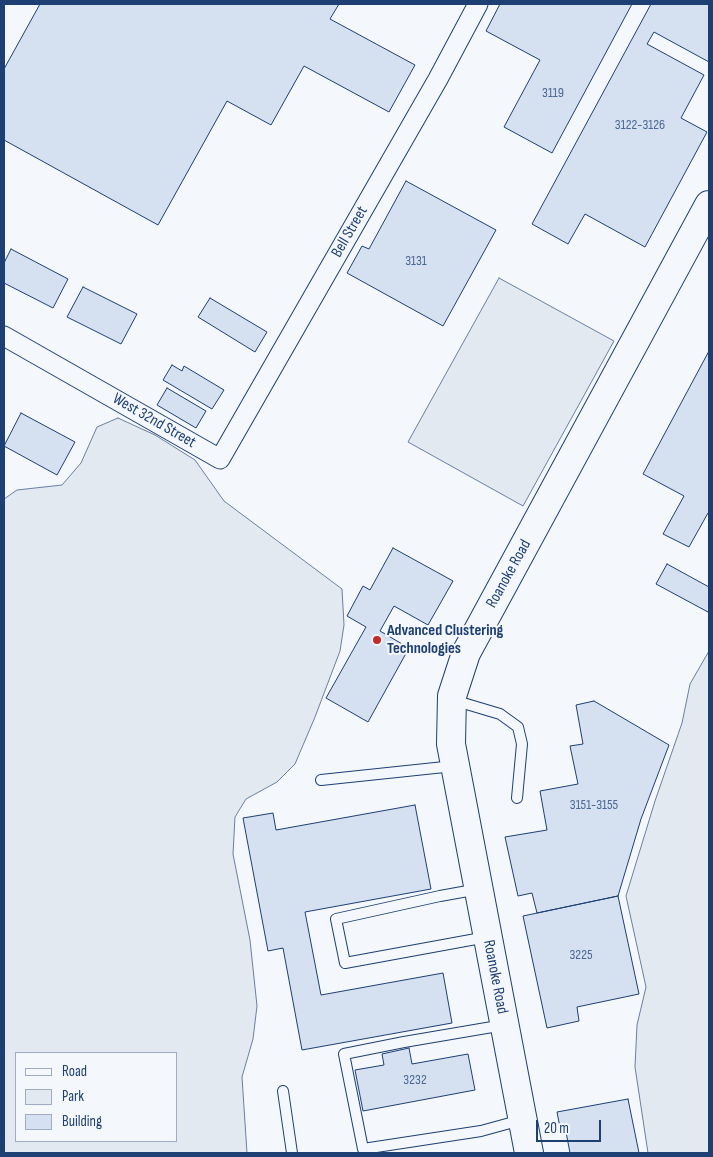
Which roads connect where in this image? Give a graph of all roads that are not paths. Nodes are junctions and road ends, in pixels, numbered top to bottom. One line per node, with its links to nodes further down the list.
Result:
1 (478, 4): 4 (street, Bell Street)
2 (709, 205): 5 (street, Roanoke Road)
3 (4, 336): 4 (street, West 32nd Street)
4 (220, 459)
5 (452, 700): 6 (street, Roanoke Road); 8 (lane)
6 (455, 766): 7 (lane); 9 (street, Roanoke Road)
7 (321, 780)
8 (517, 798)
9 (478, 889): 10 (street, Roanoke Road); 10 (lane)
10 (488, 937): 11 (street, Roanoke Road)
11 (504, 1025): 13 (street, Roanoke Road); 13 (lane)
12 (283, 1091): 14 (lane)
13 (522, 1120): 15 (street, Roanoke Road)
14 (292, 1153)
15 (529, 1153)

